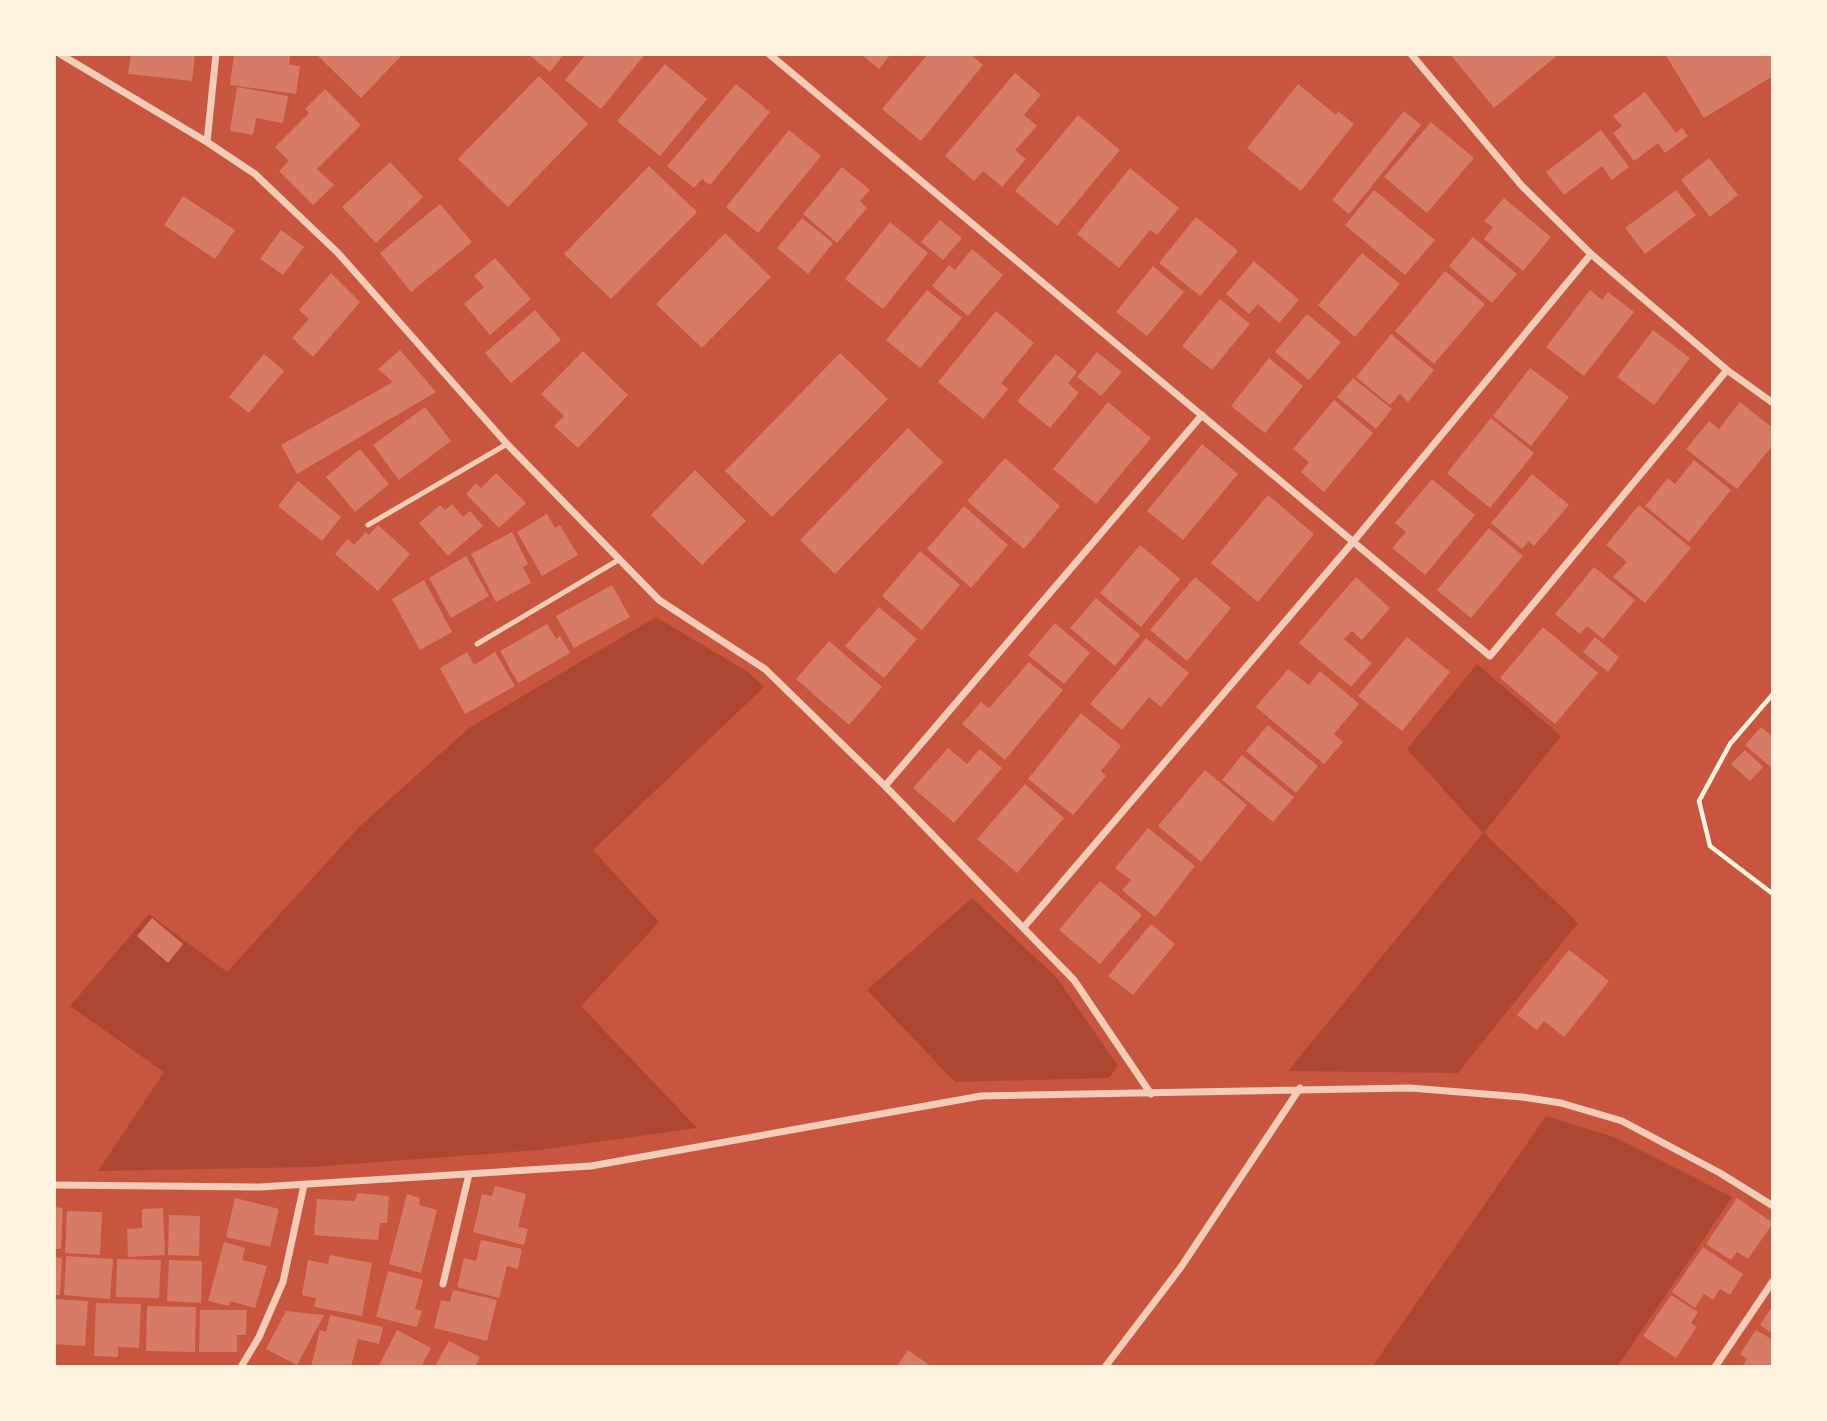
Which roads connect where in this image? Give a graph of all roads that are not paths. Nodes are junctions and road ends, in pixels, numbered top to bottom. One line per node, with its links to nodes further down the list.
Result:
1 (60, 54): 5 (street)
2 (216, 54): 5 (street)
3 (769, 54): 9 (street)
4 (1411, 54): 6 (street)
5 (207, 142): 10 (street)
6 (1591, 254): 7 (street); 12 (street)
7 (1727, 370): 8 (street); 12 (street)
8 (1773, 402)
9 (1202, 415): 12 (street); 15 (street)
10 (507, 443): 11 (lane); 13 (street)
11 (368, 525)
12 (1353, 541): 16 (street)
13 (620, 559): 14 (lane); 15 (street)
14 (477, 644)
15 (886, 786): 16 (street)
16 (1024, 927): 18 (street)
17 (1300, 1088): 18 (street); 22 (street); 26 (street)
18 (1151, 1094): 19 (street)
19 (468, 1174): 21 (street); 24 (street)
20 (54, 1185): 21 (street)
21 (304, 1185): 25 (street)
22 (1773, 1206)
23 (1773, 1281): 27 (street)
24 (443, 1284)
25 (241, 1367)
26 (1105, 1367)
27 (1715, 1367)

